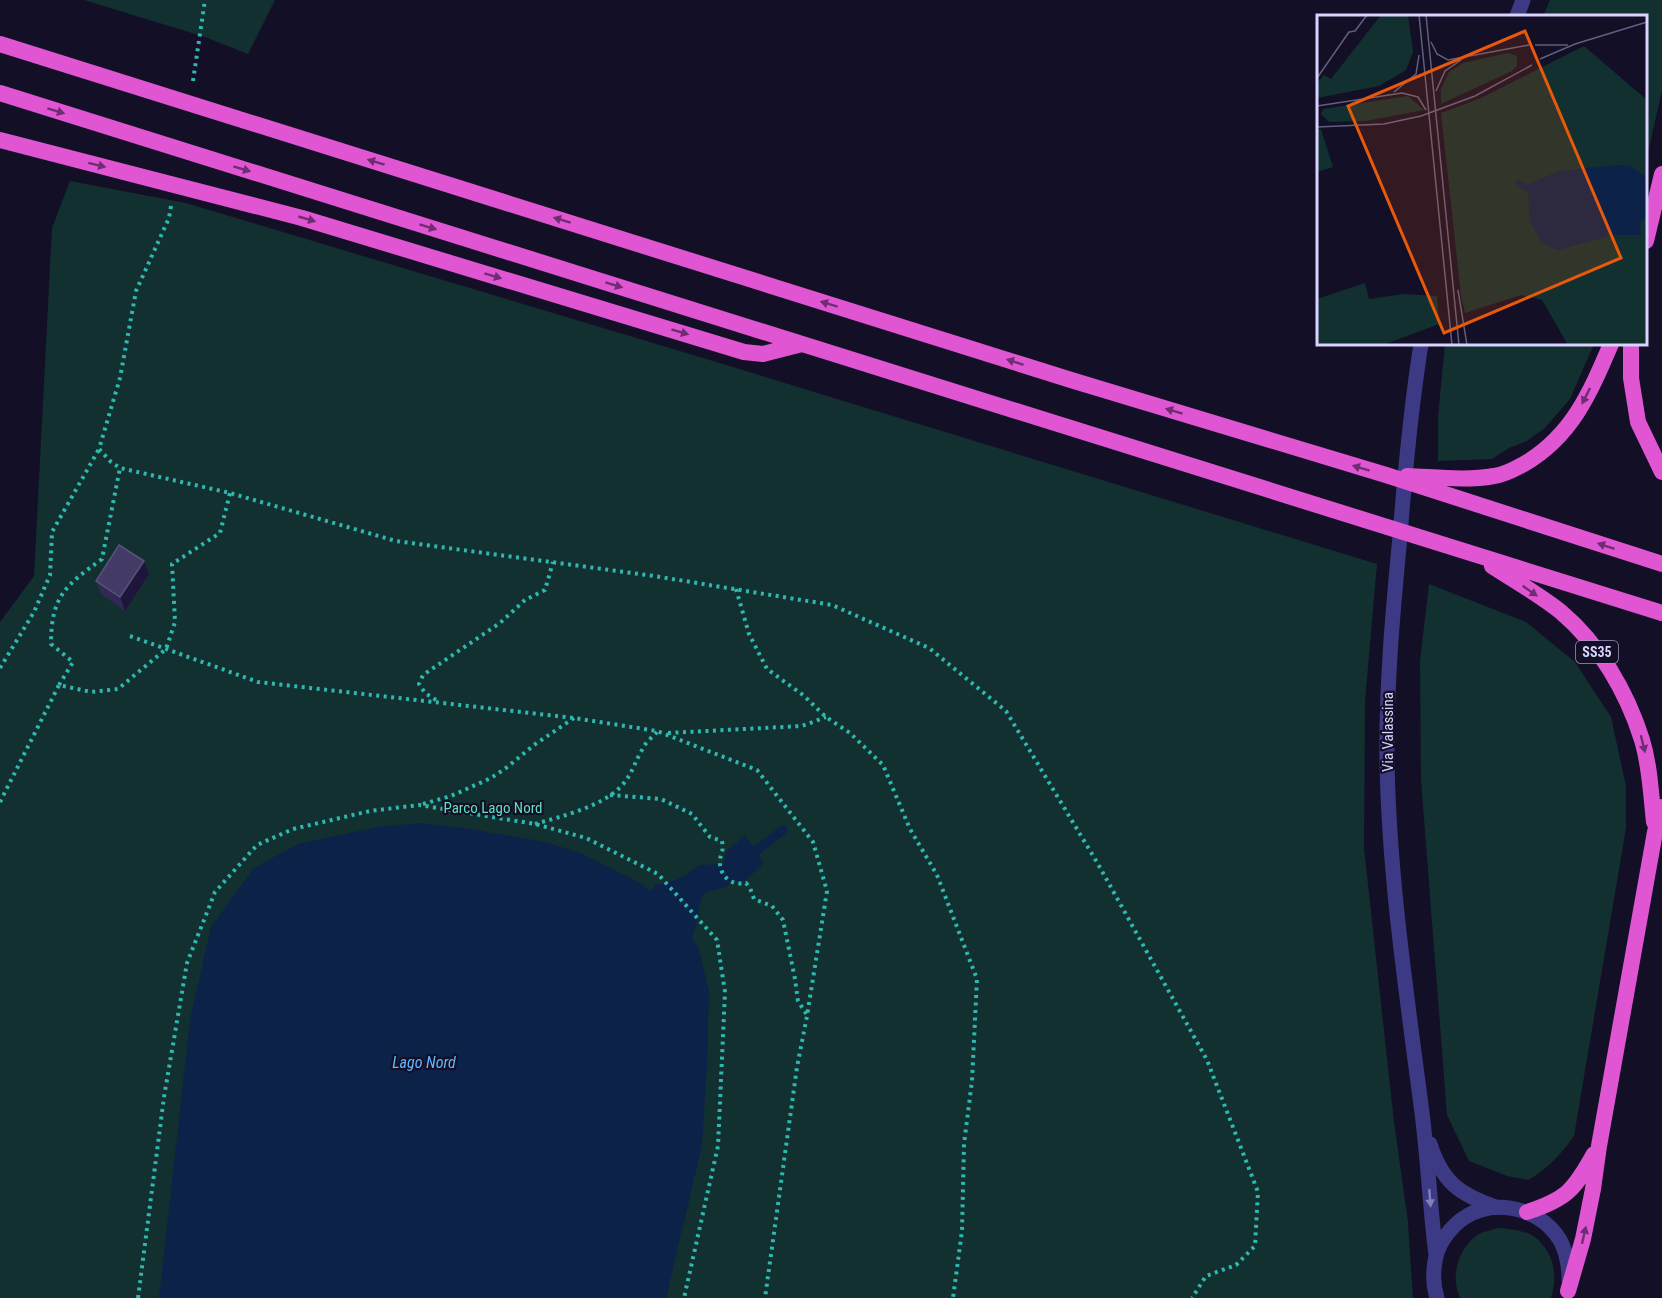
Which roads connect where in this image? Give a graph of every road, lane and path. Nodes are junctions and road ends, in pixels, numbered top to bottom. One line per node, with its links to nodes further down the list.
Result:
1 (205, 0): 4 (path)
2 (1523, 0): 3 (street)
3 (1517, 15)
4 (201, 35)
5 (0, 44): 18 (highway, one-way to 5)
6 (0, 93): 11 (highway, one-way to 11)
7 (0, 140): 11 (highway, one-way to 11)
8 (1662, 174): 10 (highway)
9 (169, 218): 15 (path)
10 (1647, 238)
11 (802, 344): 20 (highway)
12 (1420, 345): 41 (street, Via Valassina)
13 (1611, 345): 18 (highway, one-way to 18)
14 (1631, 345): 17 (highway)
15 (99, 449): 16 (path); 27 (path)
16 (120, 468): 19 (path); 28 (path)
17 (1662, 472)
18 (1386, 475): 22 (highway, one-way to 18)
19 (230, 493): 21 (path); 26 (path)
20 (1442, 544): 24 (highway); 39 (highway, SS35, one-way to 39)
21 (553, 562): 23 (path); 29 (path)
22 (1662, 564)
23 (736, 589): 30 (path); 51 (path)
24 (1662, 613)
25 (130, 636): 26 (path)
26 (166, 649): 28 (path); 29 (path)
27 (0, 668)
28 (59, 685): 35 (path)
29 (439, 702): 31 (path)
30 (826, 717): 33 (path); 50 (path)
31 (574, 718): 32 (path); 36 (path)
32 (657, 731): 33 (path); 34 (path)
33 (664, 734): 40 (path)
34 (610, 795): 38 (path); 40 (path)
35 (0, 802)
36 (419, 805): 38 (path); 47 (path)
37 (1662, 807): 39 (highway)
38 (535, 824): 48 (path)
39 (1655, 832): 42 (highway)
40 (807, 1016): 49 (path)
41 (1423, 1119): 43 (street, Via Valassina); 45 (street, Via Valassina, one-way to 45)
42 (1599, 1146): 44 (highway); 46 (highway, one-way to 42)
43 (1496, 1207): 44 (street); 45 (street)
44 (1527, 1212): 46 (street)
45 (1436, 1255): 52 (street, Via Valassina)
46 (1567, 1294)
47 (138, 1298)
48 (684, 1298)
49 (765, 1298)
50 (953, 1298)
51 (1192, 1298)
52 (1437, 1298)

